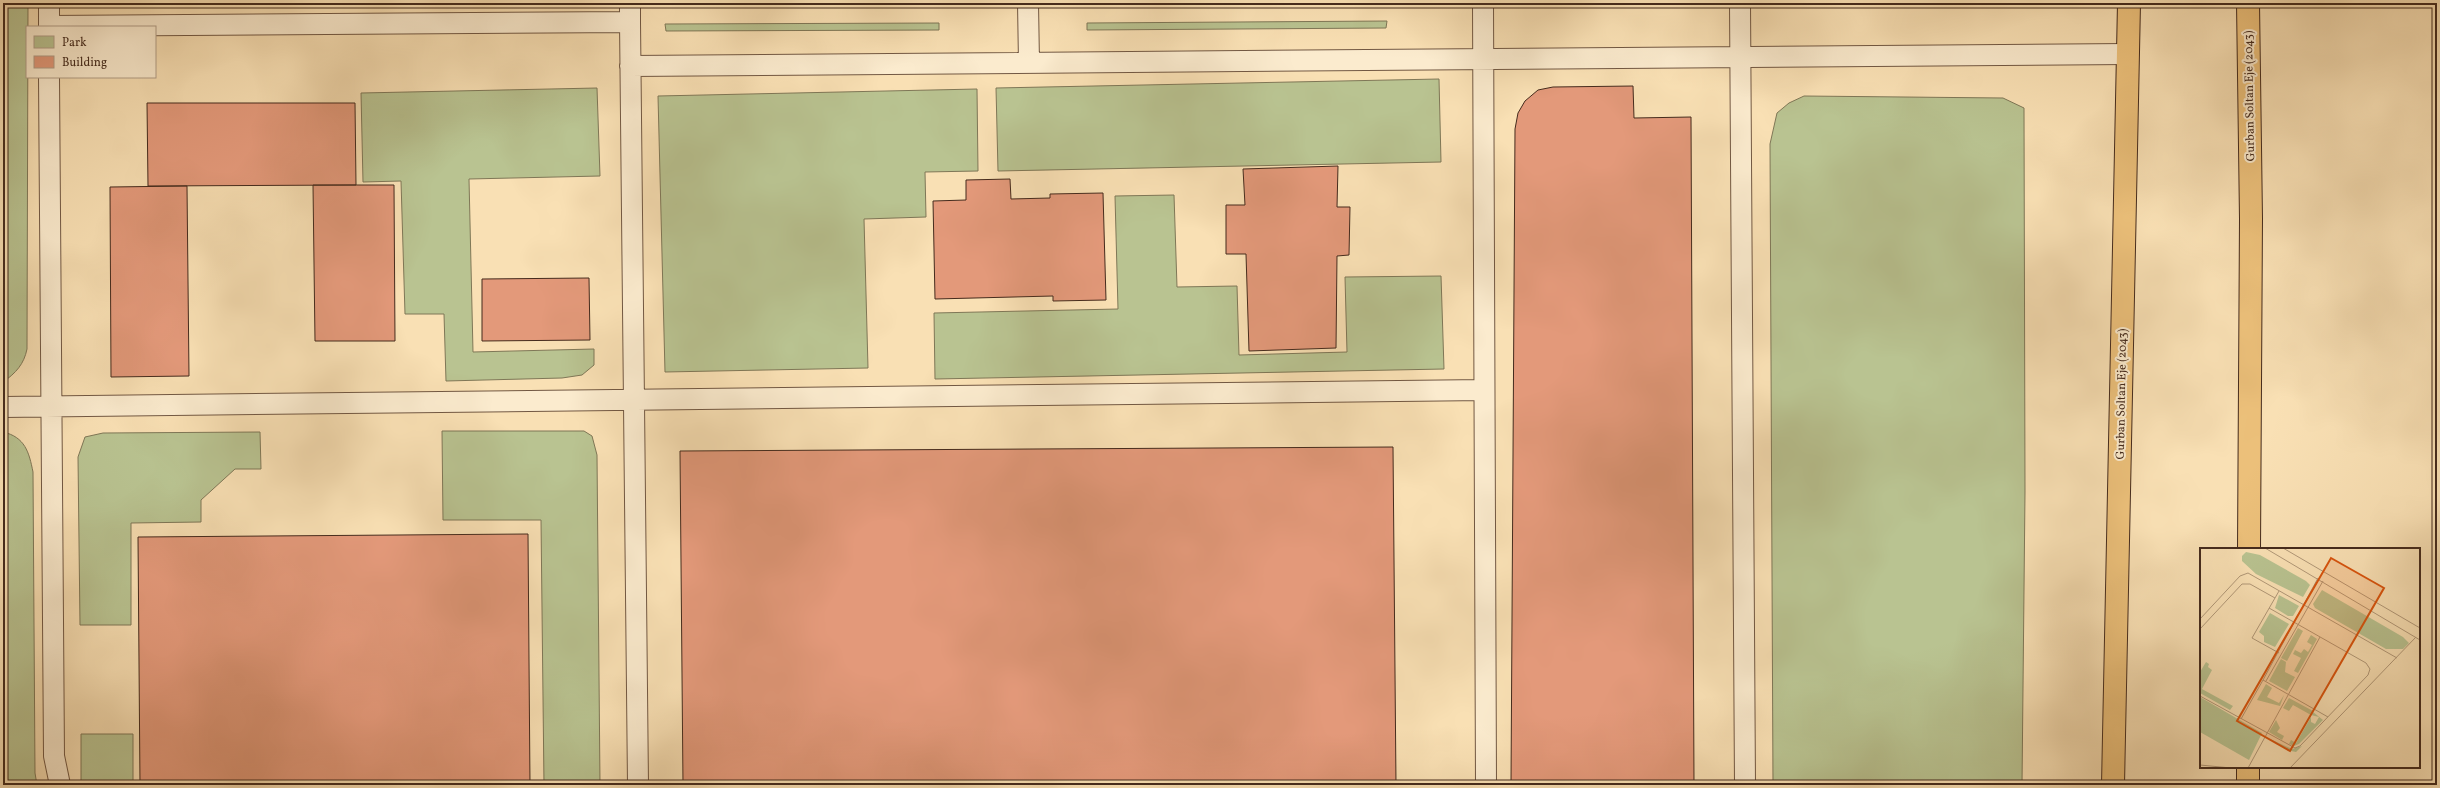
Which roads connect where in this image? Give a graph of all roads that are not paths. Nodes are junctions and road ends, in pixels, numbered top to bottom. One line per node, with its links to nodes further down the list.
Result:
1 (49, 3): 8 (lane)
2 (1028, 3): 13 (lane)
3 (1483, 3): 12 (lane)
4 (1740, 3): 11 (lane)
5 (2129, 3): 10 (highway, Gurban Soltan Eje (2043))
6 (2248, 3): 20 (highway, Gurban Soltan Eje (2043))
7 (630, 12): 9 (lane); 14 (lane)
8 (49, 26)
9 (88, 26)
10 (2128, 54): 11 (lane); 26 (highway, Gurban Soltan Eje (2043))
11 (1740, 57): 12 (lane); 25 (lane)
12 (1483, 59): 13 (lane); 16 (lane)
13 (1029, 63): 14 (lane)
14 (630, 66): 17 (lane)
15 (49, 78): 19 (lane)
16 (1484, 390): 17 (lane); 24 (lane)
17 (634, 400): 19 (lane); 23 (lane)
18 (3, 407): 19 (lane)
19 (51, 407): 22 (lane)
20 (2249, 548)
21 (2248, 768): 27 (highway)
22 (60, 785)
23 (638, 785)
24 (1486, 785)
25 (1745, 785)
26 (2113, 785)
27 (2248, 785)

